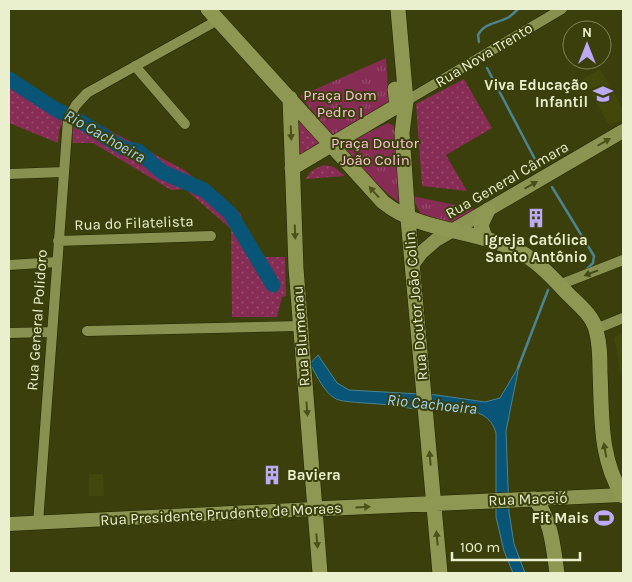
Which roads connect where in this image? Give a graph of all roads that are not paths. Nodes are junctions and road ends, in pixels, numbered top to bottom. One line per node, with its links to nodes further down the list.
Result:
1 (388, 9): 7 (main road)
2 (398, 9): 7 (main road)
3 (562, 9): 7 (street, Rua Nova Trento)
4 (213, 14): 5 (street); 6 (main road)
5 (135, 66): 8 (street); 12 (street, Rua General Polidoro)
6 (290, 98): 10 (main road); 11 (main road, Rua Blumenau, one-way to 11)
7 (397, 106): 10 (main road, Rua Nova Trento); 15 (main road, Rua Doutor João Colin)
8 (185, 124)
9 (623, 132): 14 (main road, Rua General Câmara, one-way to 9)
10 (332, 144): 11 (main road, Rua Nova Trento); 15 (main road, one-way to 10)
11 (292, 168): 26 (main road, Rua Blumenau, one-way to 26)
12 (63, 172): 13 (street); 19 (street, Rua General Polidoro)
13 (9, 174)
14 (488, 210): 16 (main road, Rua General Câmara); 18 (main road)
15 (408, 218): 16 (main road); 23 (main road, Rua Doutor João Colin)
16 (453, 230): 18 (main road); 23 (main road, Rua General Câmara)
17 (211, 236): 19 (street, Rua do Filatelista)
18 (485, 238): 24 (main road)
19 (58, 241): 21 (street, Rua General Polidoro)
20 (623, 260): 24 (street, one-way to 24)
21 (57, 262): 22 (street); 29 (street, Rua General Polidoro)
22 (9, 265)
23 (412, 265): 33 (main road, Rua Doutor João Colin, one-way to 23)
24 (559, 285): 27 (main road)
25 (623, 318): 27 (street)
26 (300, 326): 28 (street); 34 (main road, Rua Blumenau, one-way to 34)
27 (596, 329): 31 (main road, one-way to 27)
28 (87, 331)
29 (52, 332): 30 (street); 35 (street, Rua General Polidoro)
30 (9, 333)
31 (623, 496): 32 (main road, Rua Maceió)
32 (535, 499): 33 (main road, Rua Maceió); 39 (main road)
33 (434, 503): 34 (main road, Rua Presidente Prudente de Moraes, one-way to 33); 38 (main road, Rua Doutor João Colin, one-way to 33)
34 (314, 509): 35 (main road, Rua Presidente Prudente de Moraes); 37 (main road, Rua Blumenau, one-way to 37)
35 (38, 523): 36 (main road, Rua Presidente Prudente de Moraes)
36 (9, 524)
37 (320, 573)
38 (440, 573)
39 (557, 573)

